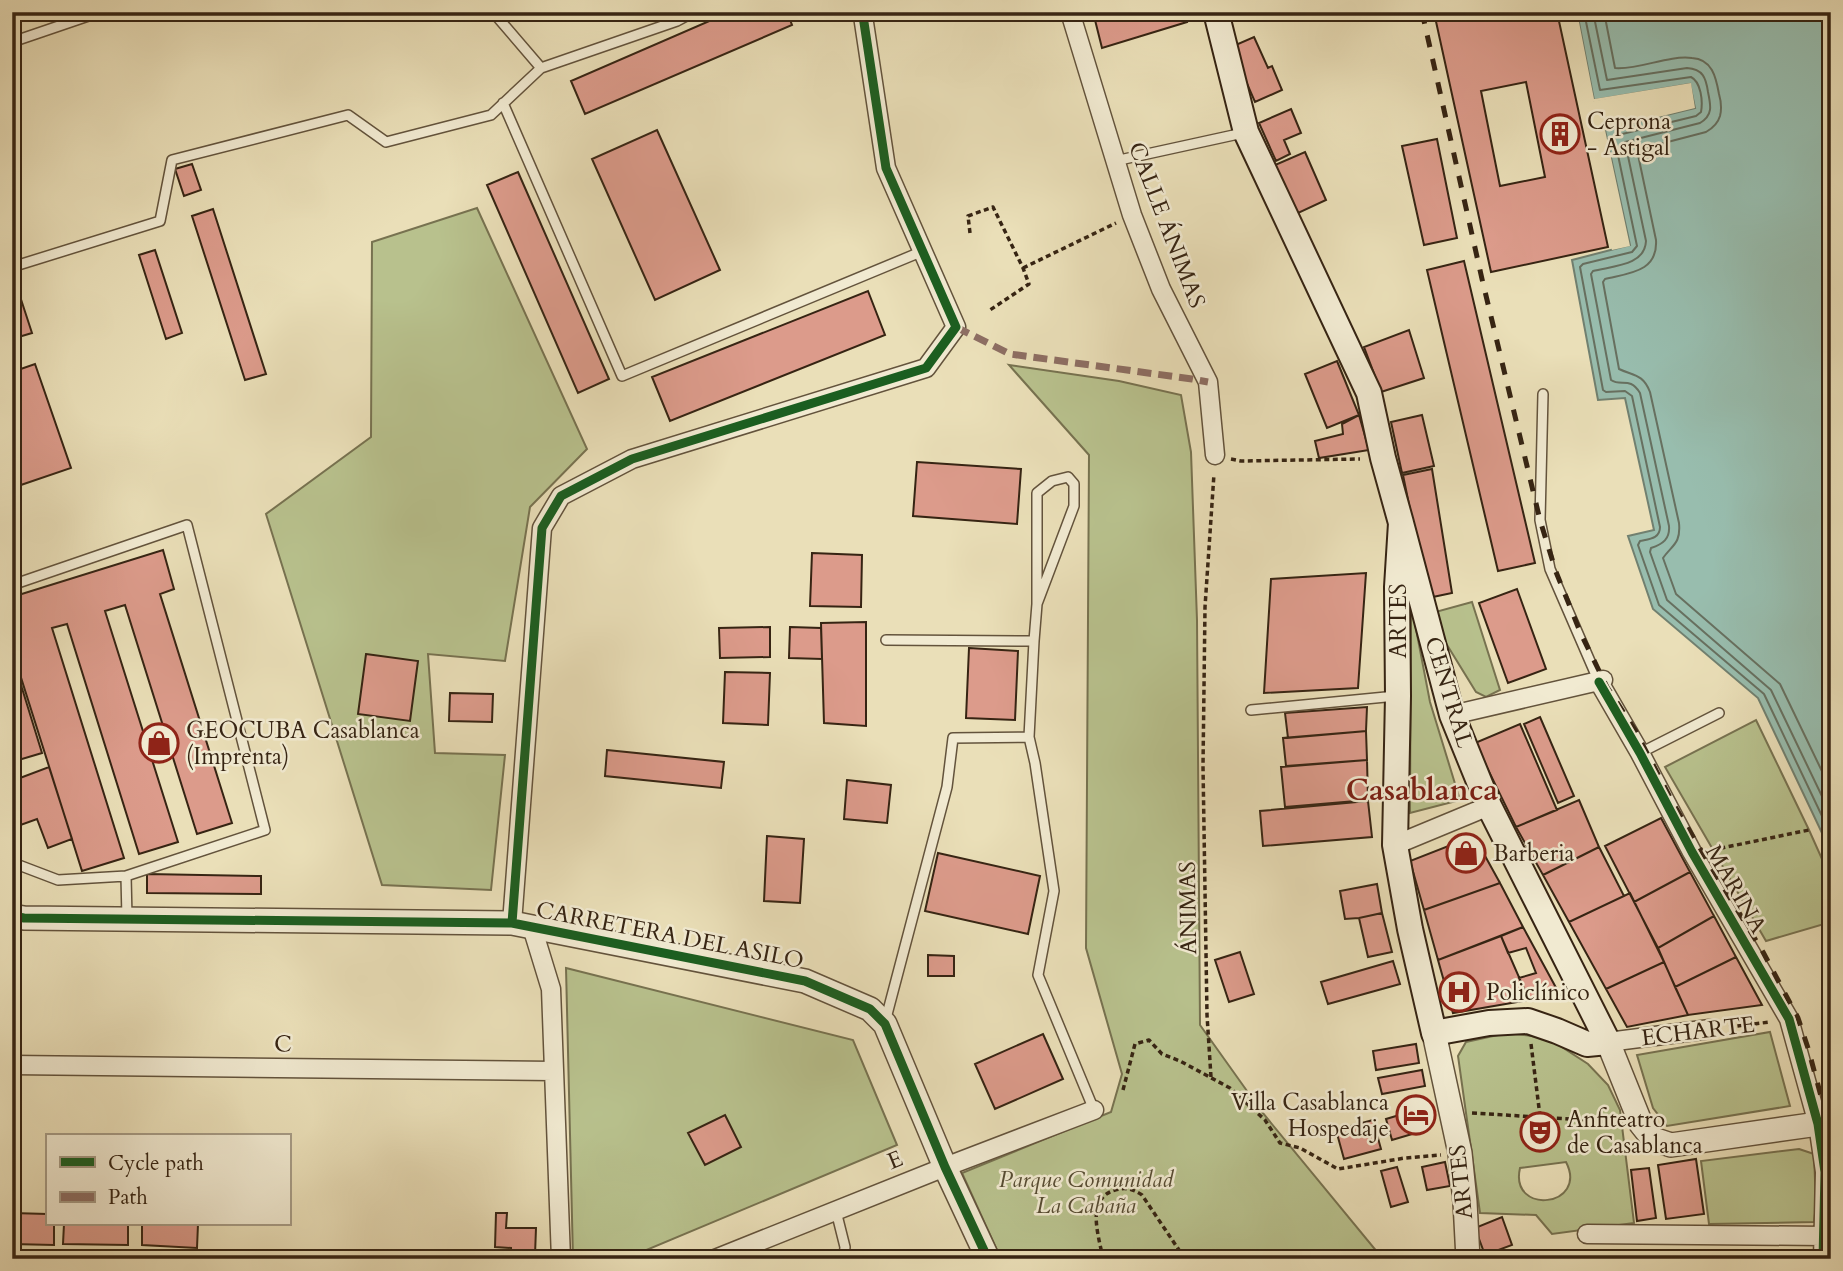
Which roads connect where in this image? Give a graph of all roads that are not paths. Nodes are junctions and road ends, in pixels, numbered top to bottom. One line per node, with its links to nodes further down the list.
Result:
1 (100, 12): 7 (lane)
2 (493, 12): 8 (lane)
3 (694, 12): 8 (lane)
4 (1070, 12): 11 (street, CALLE ÁNIMAS)
5 (1216, 12): 10 (main road, ARTES)
6 (863, 16): 12 (street)
7 (12, 42)
8 (541, 68): 9 (lane)
9 (503, 103): 12 (lane); 13 (lane)
10 (1245, 132): 11 (lane); 16 (main road, ARTES)
11 (1115, 161): 15 (street, CALLE ÁNIMAS)
12 (923, 251): 34 (street)
13 (12, 267)
14 (1543, 394): 21 (lane)
15 (1215, 455)
16 (1401, 523): 22 (main road, ARTES); 25 (main road, CENTRAL)
17 (12, 585): 31 (lane)
18 (1037, 604): 18 (lane); 20 (lane)
19 (886, 640): 20 (lane)
20 (1034, 641): 26 (lane)
21 (1601, 681): 25 (street); 27 (street, MARINA)
22 (1398, 696): 23 (lane); 29 (main road, ARTES)
23 (1251, 710)
24 (1719, 713): 27 (lane)
25 (1452, 715): 28 (main road, CENTRAL)
26 (1029, 737): 35 (lane); 41 (lane)
27 (1640, 753): 42 (street, MARINA)
28 (1489, 806): 29 (street); 38 (main road, CENTRAL)
29 (1395, 845): 37 (main road, ARTES)
30 (12, 860): 31 (lane)
31 (126, 876): 33 (lane)
32 (12, 916): 33 (street, CARRETERA DEL ASILO)
33 (127, 920): 34 (street, CARRETERA DEL ASILO)
34 (522, 925): 35 (street, CARRETERA DEL ASILO); 40 (street)
35 (884, 1024): 43 (street, CARRETERA DEL ASILO)
36 (1710, 1029): 38 (street, ECHARTE)
37 (1434, 1033): 38 (main road); 51 (street, ARTES)
38 (1597, 1043): 42 (street, ECHARTE)
39 (12, 1065): 40 (street, C)
40 (553, 1071): 47 (street)
41 (1094, 1110): 43 (street, E)
42 (1825, 1123): 46 (street, MARINA)
43 (945, 1167): 44 (street, E); 50 (street, CARRETERA DEL ASILO)
44 (836, 1211): 48 (street, E); 49 (lane)
45 (1587, 1234): 46 (street)
46 (1824, 1236): 52 (street, MARINA)
47 (561, 1259)
48 (715, 1259)
49 (844, 1259)
50 (988, 1259)
51 (1468, 1259)
52 (1822, 1259)

